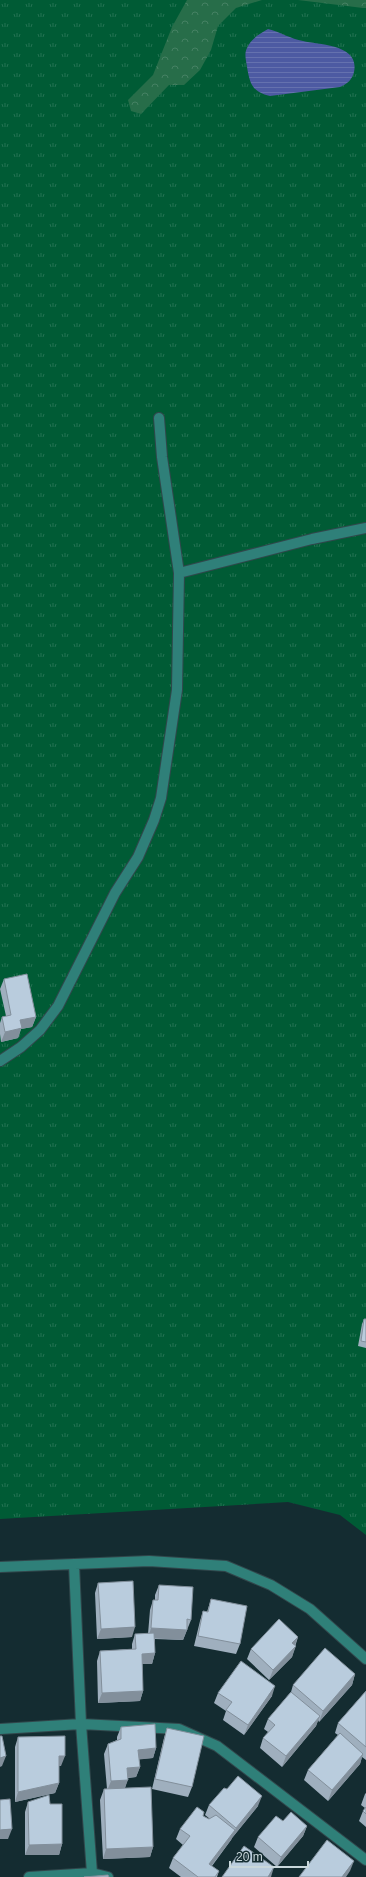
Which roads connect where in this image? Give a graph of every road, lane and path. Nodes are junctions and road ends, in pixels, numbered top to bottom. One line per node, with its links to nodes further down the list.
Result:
1 (160, 418): 3 (street)
2 (366, 528): 3 (street)
3 (179, 573): 4 (street)
4 (0, 1061)
5 (74, 1564): 6 (street); 7 (street); 8 (street)
6 (0, 1567)
7 (366, 1659)
8 (81, 1724): 9 (street); 10 (street); 11 (street)
9 (0, 1729)
10 (366, 1860)
11 (92, 1873): 12 (street); 13 (street)
12 (28, 1877)
13 (108, 1877)

